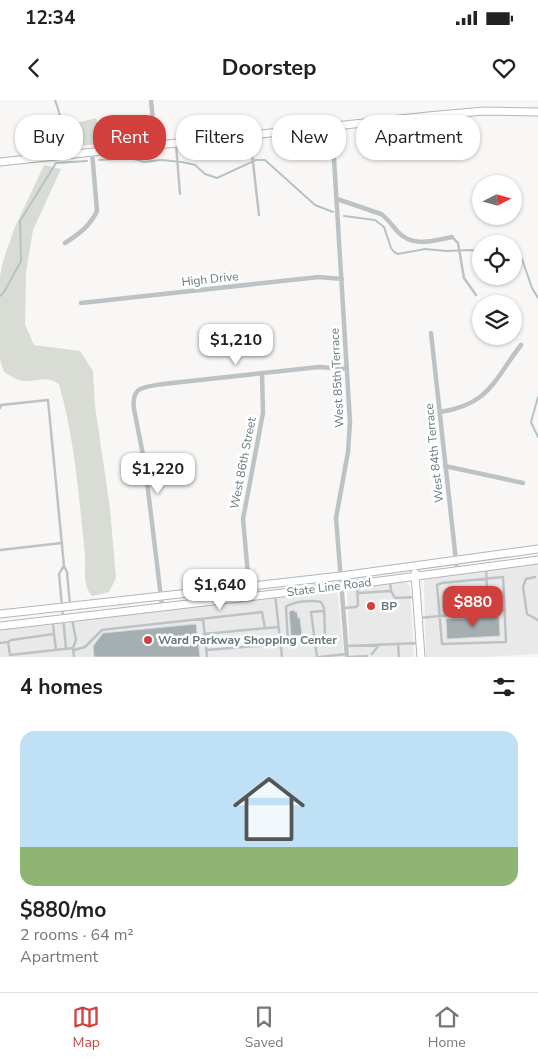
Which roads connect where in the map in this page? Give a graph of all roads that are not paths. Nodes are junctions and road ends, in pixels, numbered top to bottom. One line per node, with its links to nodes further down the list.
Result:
1 (151, 100): 3 (street)
2 (538, 112): 4 (main road)
3 (152, 115)
4 (346, 125)
5 (176, 143): 6 (main road)
6 (166, 144)
7 (92, 152): 11 (main road); 16 (street)
8 (177, 160): 12 (lane)
9 (252, 160): 14 (lane)
10 (334, 160): 13 (street, West 85th Terrace)
11 (0, 162)
12 (180, 194)
13 (337, 199): 15 (street); 17 (street, West 85th Terrace)
14 (259, 216)
15 (452, 237): 18 (lane)
16 (64, 243)
17 (342, 279): 19 (street, High Drive); 22 (street, West 85th Terrace)
18 (476, 295)
19 (81, 303)
20 (431, 333): 25 (street, West 84th Terrace)
21 (521, 345): 25 (street)
22 (347, 369): 23 (street); 37 (street, West 85th Terrace)
23 (262, 373): 42 (street, West 86th Street); 47 (street)
24 (0, 408): 28 (lane)
25 (440, 412): 26 (street, West 84th Terrace)
26 (446, 466): 27 (street); 31 (street, West 84th Terrace)
27 (524, 483)
28 (62, 543): 30 (lane); 33 (lane)
29 (538, 549): 31 (main road, State Line Road)
30 (0, 550)
31 (456, 560): 35 (street, West 84th Terrace); 36 (main road, State Line Road)
32 (538, 560): 34 (main road, State Line Road)
33 (64, 566): 50 (lane); 51 (lane)
34 (486, 566): 35 (main road, State Line Road); 39 (lane)
35 (457, 570): 36 (main road, State Line Road)
36 (415, 571): 37 (main road, State Line Road); 40 (main road, State Line Road); 48 (main road)
37 (341, 576): 42 (main road, State Line Road); 43 (street, West 85th Terrace)
38 (535, 578): 62 (lane)
39 (486, 579): 53 (lane); 55 (lane); 57 (lane)
40 (389, 580): 41 (main road, State Line Road); 44 (lane)
41 (357, 584): 43 (main road, State Line Road); 45 (lane)
42 (249, 586): 47 (main road, State Line Road)
43 (342, 586): 46 (main road, State Line Road); 52 (street, West 85th Terrace)
44 (391, 591): 45 (lane); 48 (lane)
45 (358, 593): 52 (lane)
46 (275, 594): 49 (main road, State Line Road); 65 (lane)
47 (161, 596): 49 (street); 50 (main road, State Line Road)
48 (417, 597): 60 (main road)
49 (162, 606): 58 (main road, State Line Road)
50 (70, 607): 51 (main road, State Line Road)
51 (62, 608): 56 (main road, State Line Road); 59 (lane)
52 (343, 608): 76 (street, West 85th Terrace)
53 (505, 610): 55 (lane); 57 (lane)
54 (323, 611): 69 (lane); 69 (lane); 72 (lane)
55 (488, 611): 57 (lane)
56 (0, 614)
57 (440, 616): 60 (lane)
58 (72, 617): 59 (main road, State Line Road); 79 (lane)
59 (62, 618): 64 (main road, State Line Road); 78 (lane)
60 (419, 618): 73 (main road)
61 (203, 619): 66 (lane); 68 (lane); 79 (lane)
62 (538, 620)
63 (53, 624): 67 (lane)
64 (0, 626)
65 (278, 627): 66 (lane); 74 (lane)
66 (264, 628): 68 (lane)
67 (54, 634): 70 (lane); 80 (lane)
68 (204, 634): 81 (lane)
69 (314, 641): 72 (lane); 89 (lane)
70 (8, 642): 71 (lane); 84 (lane)
71 (0, 643)
72 (288, 643): 74 (lane)
73 (420, 643): 75 (lane); 91 (main road)
74 (280, 644): 81 (lane); 88 (lane)
75 (398, 644): 77 (lane); 90 (lane)
76 (346, 646): 77 (lane); 85 (street, West 85th Terrace)
77 (379, 646): 82 (lane)
78 (66, 648): 79 (lane); 80 (lane)
79 (74, 649): 86 (lane)
80 (56, 650): 84 (lane)
81 (206, 650): 87 (lane)
82 (372, 653)
83 (365, 655): 85 (lane)
84 (10, 656)
85 (348, 656): 89 (lane)
86 (74, 657)
87 (207, 657)
88 (282, 657)
89 (318, 657)
90 (399, 657)
91 (421, 657)

